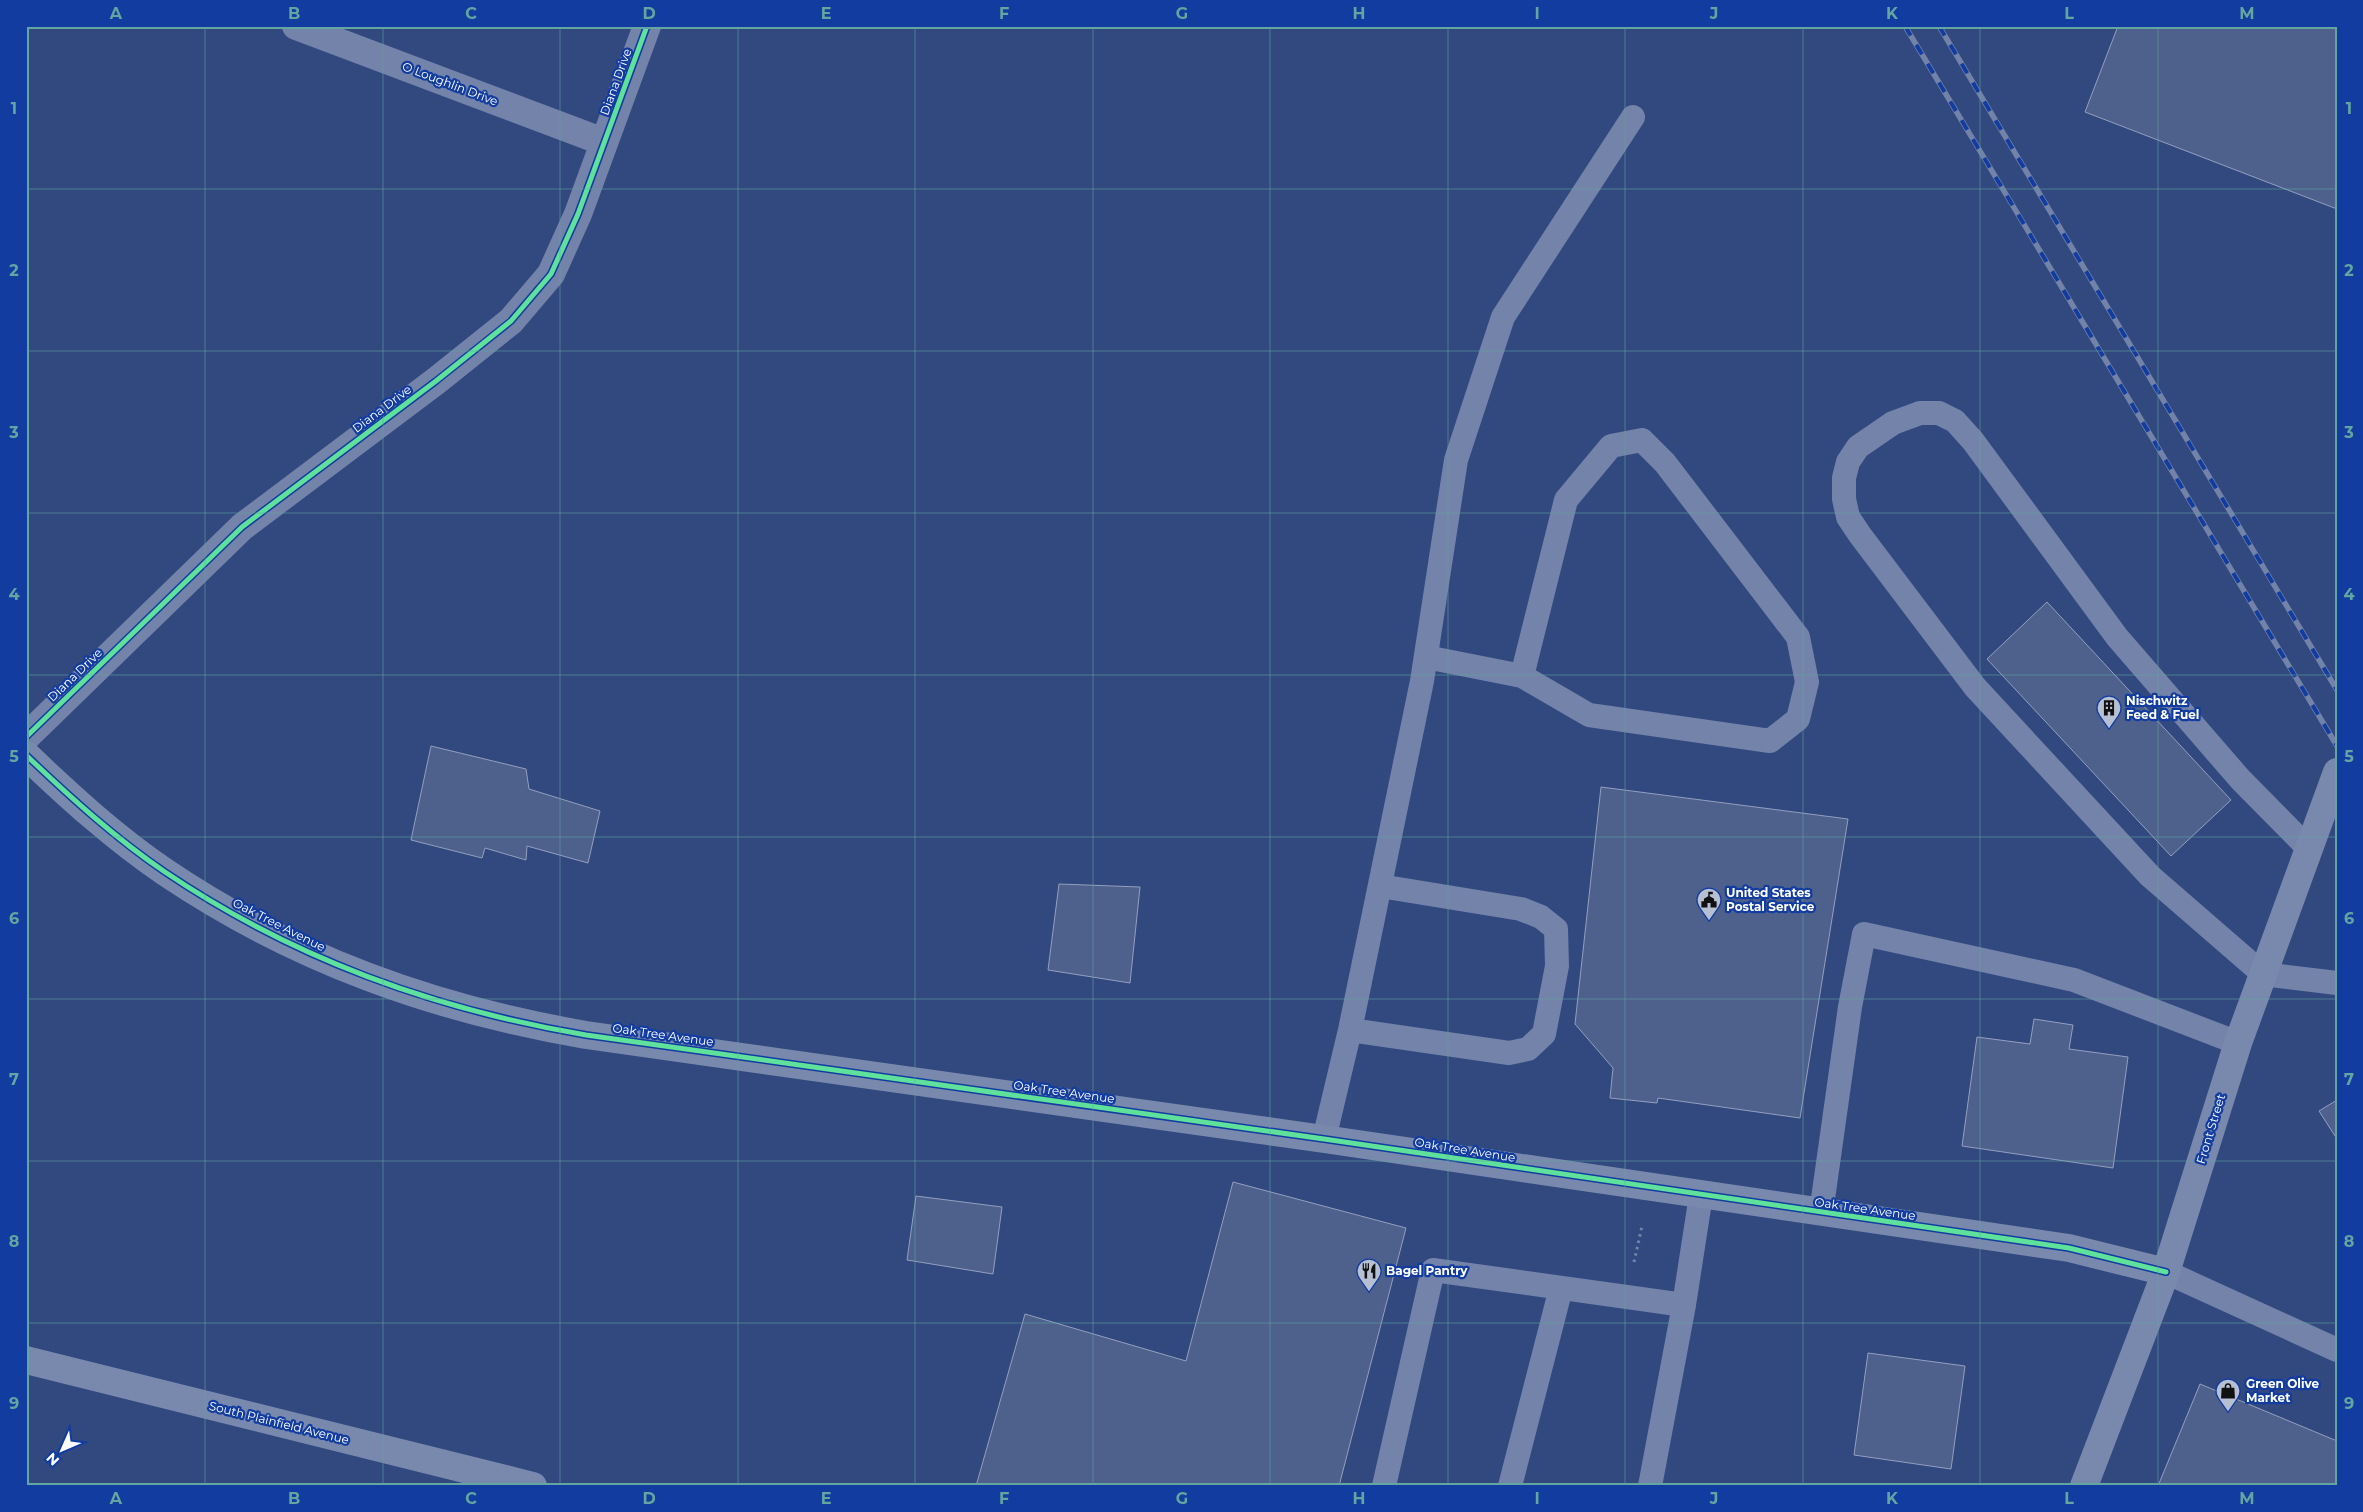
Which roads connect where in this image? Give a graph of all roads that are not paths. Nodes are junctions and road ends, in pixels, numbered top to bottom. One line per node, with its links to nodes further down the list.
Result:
1 (296, 26): 4 (street, O Loughlin Drive)
2 (647, 26): 4 (street, Diana Drive)
3 (1633, 117): 5 (lane)
4 (604, 142): 7 (street, Diana Drive)
5 (1426, 657): 6 (lane); 11 (lane)
6 (1522, 676): 6 (lane)
7 (26, 737)
8 (26, 755): 16 (street, Oak Tree Avenue)
9 (2337, 772): 10 (street, Front Street)
10 (2309, 849): 12 (street, Front Street); 12 (lane)
11 (1380, 886): 14 (lane); 14 (lane)
12 (2263, 974): 13 (lane); 15 (street, Front Street)
13 (2337, 983)
14 (1350, 1030): 16 (lane)
15 (2238, 1043): 18 (lane); 19 (street, Front Street)
16 (1324, 1139): 17 (street, Oak Tree Avenue)
17 (1701, 1195): 18 (street, Oak Tree Avenue); 21 (lane)
18 (1821, 1213): 19 (street, Oak Tree Avenue)
19 (2166, 1272): 22 (lane); 28 (street, Front Street)
20 (1561, 1288): 21 (lane); 26 (lane); 27 (lane)
21 (1684, 1305): 24 (lane)
22 (2337, 1350)
23 (26, 1360): 25 (street, South Plainfield Avenue)
24 (1653, 1485)
25 (533, 1486)
26 (1384, 1486)
27 (1510, 1486)
28 (2084, 1486)

